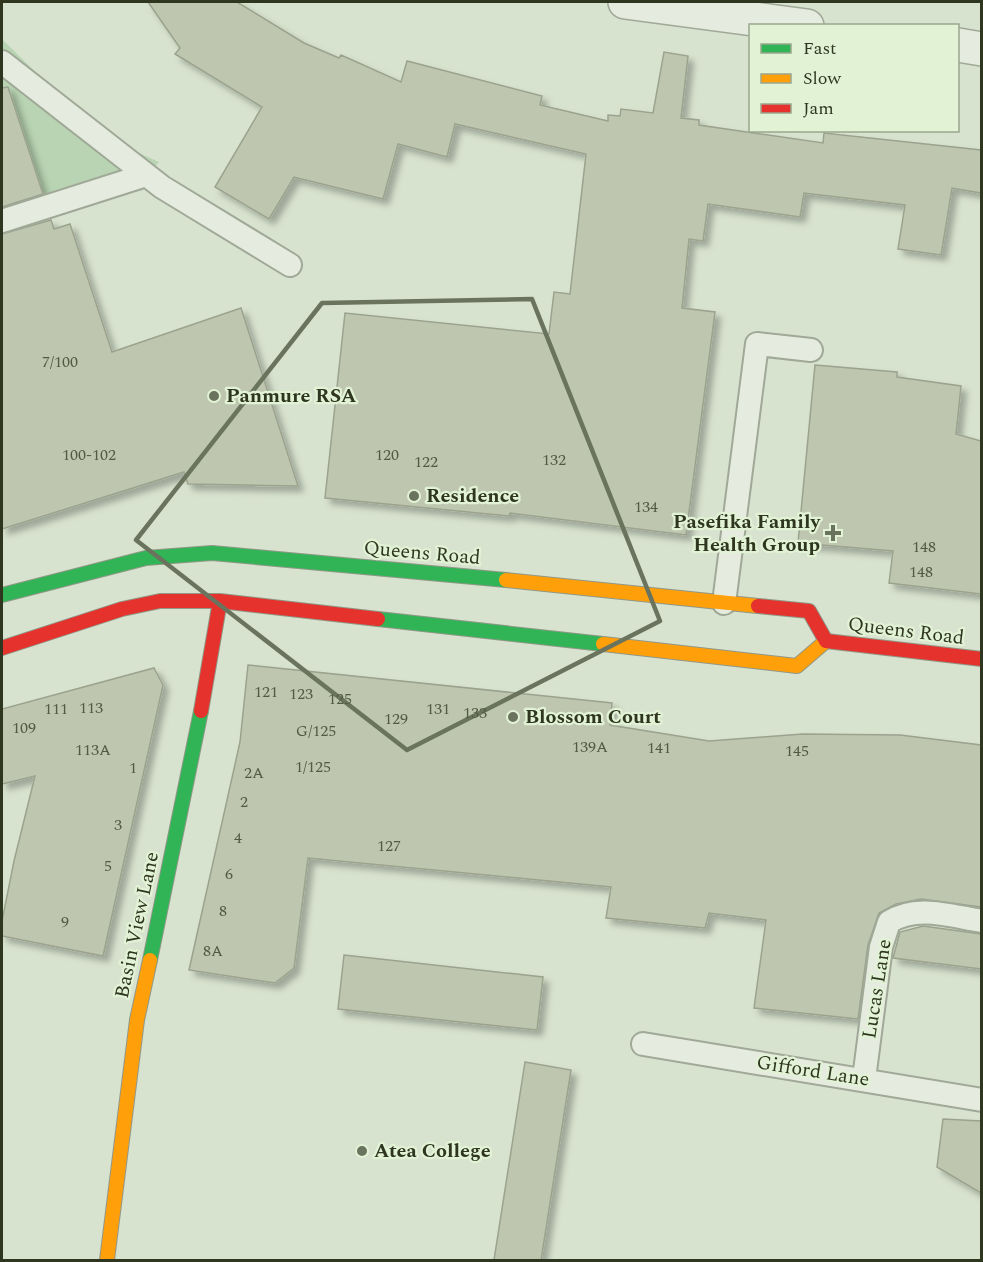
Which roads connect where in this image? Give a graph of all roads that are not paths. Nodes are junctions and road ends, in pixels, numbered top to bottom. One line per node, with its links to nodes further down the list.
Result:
1 (625, 2): 2 (street)
2 (672, 4): 3 (street)
3 (795, 24)
4 (959, 45): 5 (street)
5 (981, 49)
6 (2, 62): 7 (lane)
7 (146, 175): 8 (lane); 9 (lane)
8 (2, 221)
9 (290, 265)
10 (811, 350): 13 (lane)
11 (2, 594): 13 (street, Queens Road)
12 (220, 601): 14 (street, Queens Road); 15 (street, Queens Road); 21 (street, Basin View Lane)
13 (724, 603): 14 (street, Queens Road)
14 (826, 640): 16 (street, Queens Road)
15 (2, 648)
16 (981, 659)
17 (981, 921): 19 (lane, Lucas Lane)
18 (643, 1044): 19 (lane, Gifford Lane)
19 (864, 1079): 20 (lane, Gifford Lane)
20 (981, 1100)
21 (107, 1260)

